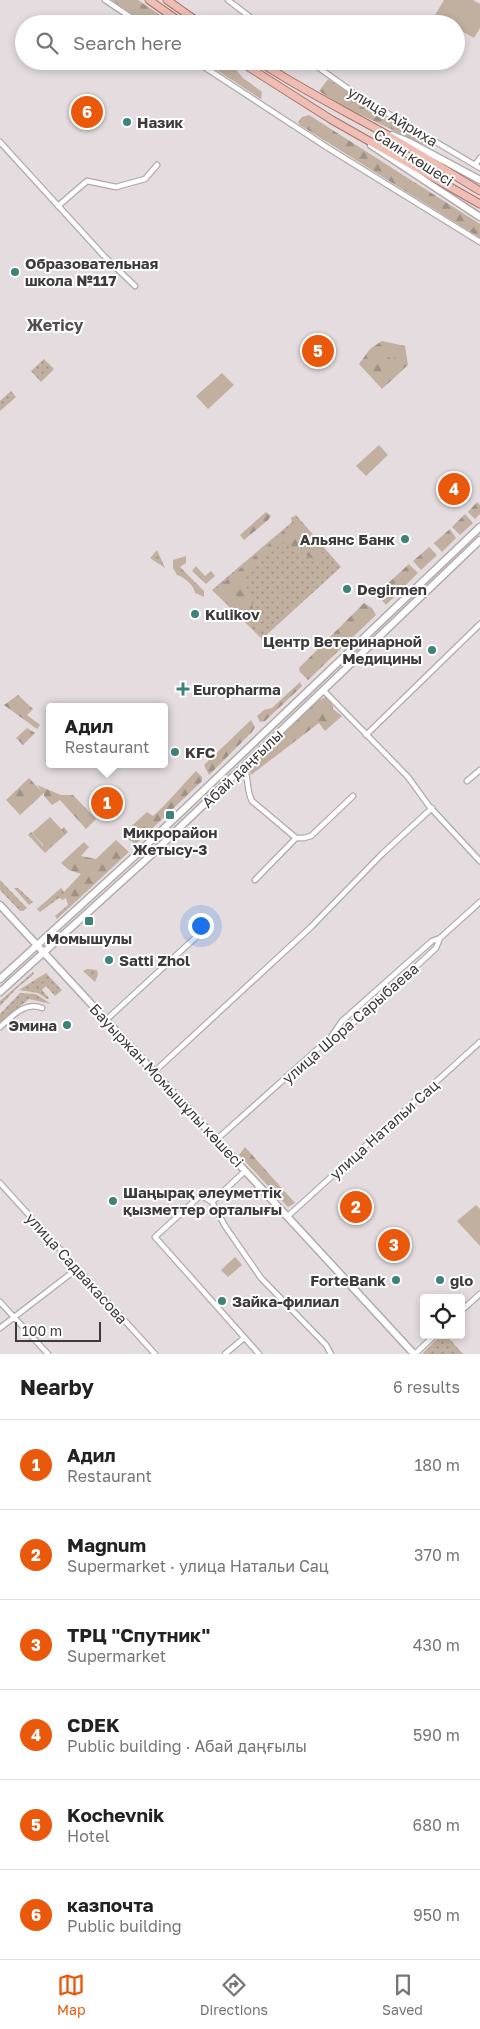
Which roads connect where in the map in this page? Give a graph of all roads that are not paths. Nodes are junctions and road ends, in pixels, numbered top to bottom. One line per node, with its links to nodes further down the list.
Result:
1 (106, 0): 5 (street)
2 (149, 0): 6 (main road)
3 (167, 0): 7 (main road)
4 (228, 0): 8 (street)
5 (128, 15)
6 (170, 15)
7 (189, 15)
8 (247, 15)
9 (209, 70): 24 (street)
10 (253, 70): 13 (main road, Саин көшесі)
11 (271, 70): 14 (main road, Саин көшесі)
12 (321, 70): 18 (street, улица Айриха)
13 (332, 120): 21 (main road, Саин көшесі); 23 (main road, Саин көшесі)
14 (375, 128): 19 (main road, Саин көшесі); 20 (main road, Саин көшесі)
15 (0, 142): 22 (street)
16 (480, 158): 18 (street)
17 (157, 165): 22 (street)
18 (478, 167)
19 (480, 180)
20 (480, 191)
21 (480, 204)
22 (58, 206): 25 (street)
23 (480, 217)
24 (480, 242)
25 (135, 286)
26 (480, 527): 43 (main road, Абай даңғылы)
27 (480, 540): 29 (main road, Абай даңғылы)
28 (480, 624): 30 (street)
29 (324, 690): 30 (street); 31 (main road, Абай даңғылы)
30 (366, 734): 35 (street)
31 (244, 766): 36 (street); 44 (main road, Абай даңғылы)
32 (480, 770): 33 (street)
33 (467, 781)
34 (353, 796): 36 (street)
35 (432, 808): 37 (street); 52 (street)
36 (296, 838): 38 (street)
37 (480, 862)
38 (255, 880)
39 (480, 902): 42 (street, улица Шора Сарыбаева)
40 (0, 905): 43 (main road, Бауыржан Момышұлы көшесі)
41 (208, 926): 48 (street)
42 (440, 938): 50 (street); 50 (street, улица Шора Сарыбаева)
43 (38, 946): 44 (main road, Бауыржан Момышұлы көшесі); 45 (main road, Абай даңғылы)
44 (44, 953): 46 (main road, Абай даңғылы); 48 (main road, Бауыржан Момышұлы көшесі)
45 (0, 979)
46 (0, 992)
47 (42, 1008): 49 (street)
48 (106, 1020): 52 (main road, Бауыржан Момышұлы көшесі)
49 (0, 1027)
50 (330, 1038): 53 (street, улица Шора Сарыбаева)
51 (480, 1042): 57 (street, улица Натальи Сац)
52 (154, 1072): 53 (main road, Бауыржан Момышұлы көшесі)
53 (216, 1140): 54 (main road, Бауыржан Момышұлы көшесі)
54 (245, 1171): 56 (street); 57 (main road, Бауыржан Момышұлы көшесі)
55 (0, 1183): 58 (street, улица Садвакасова)
56 (212, 1202): 64 (street); 70 (street)
57 (288, 1216): 71 (main road, Бауыржан Момышұлы көшесі)
58 (78, 1268): 62 (street); 67 (street, улица Садвакасова)
59 (480, 1294): 61 (street)
60 (0, 1302): 62 (street)
61 (465, 1307)
62 (14, 1318): 63 (street); 66 (street)
63 (0, 1328)
64 (244, 1338): 68 (street); 69 (street)
65 (431, 1339): 71 (street)
66 (48, 1354)
67 (154, 1354)
68 (225, 1354)
69 (259, 1354)
70 (331, 1354)
71 (414, 1354)

